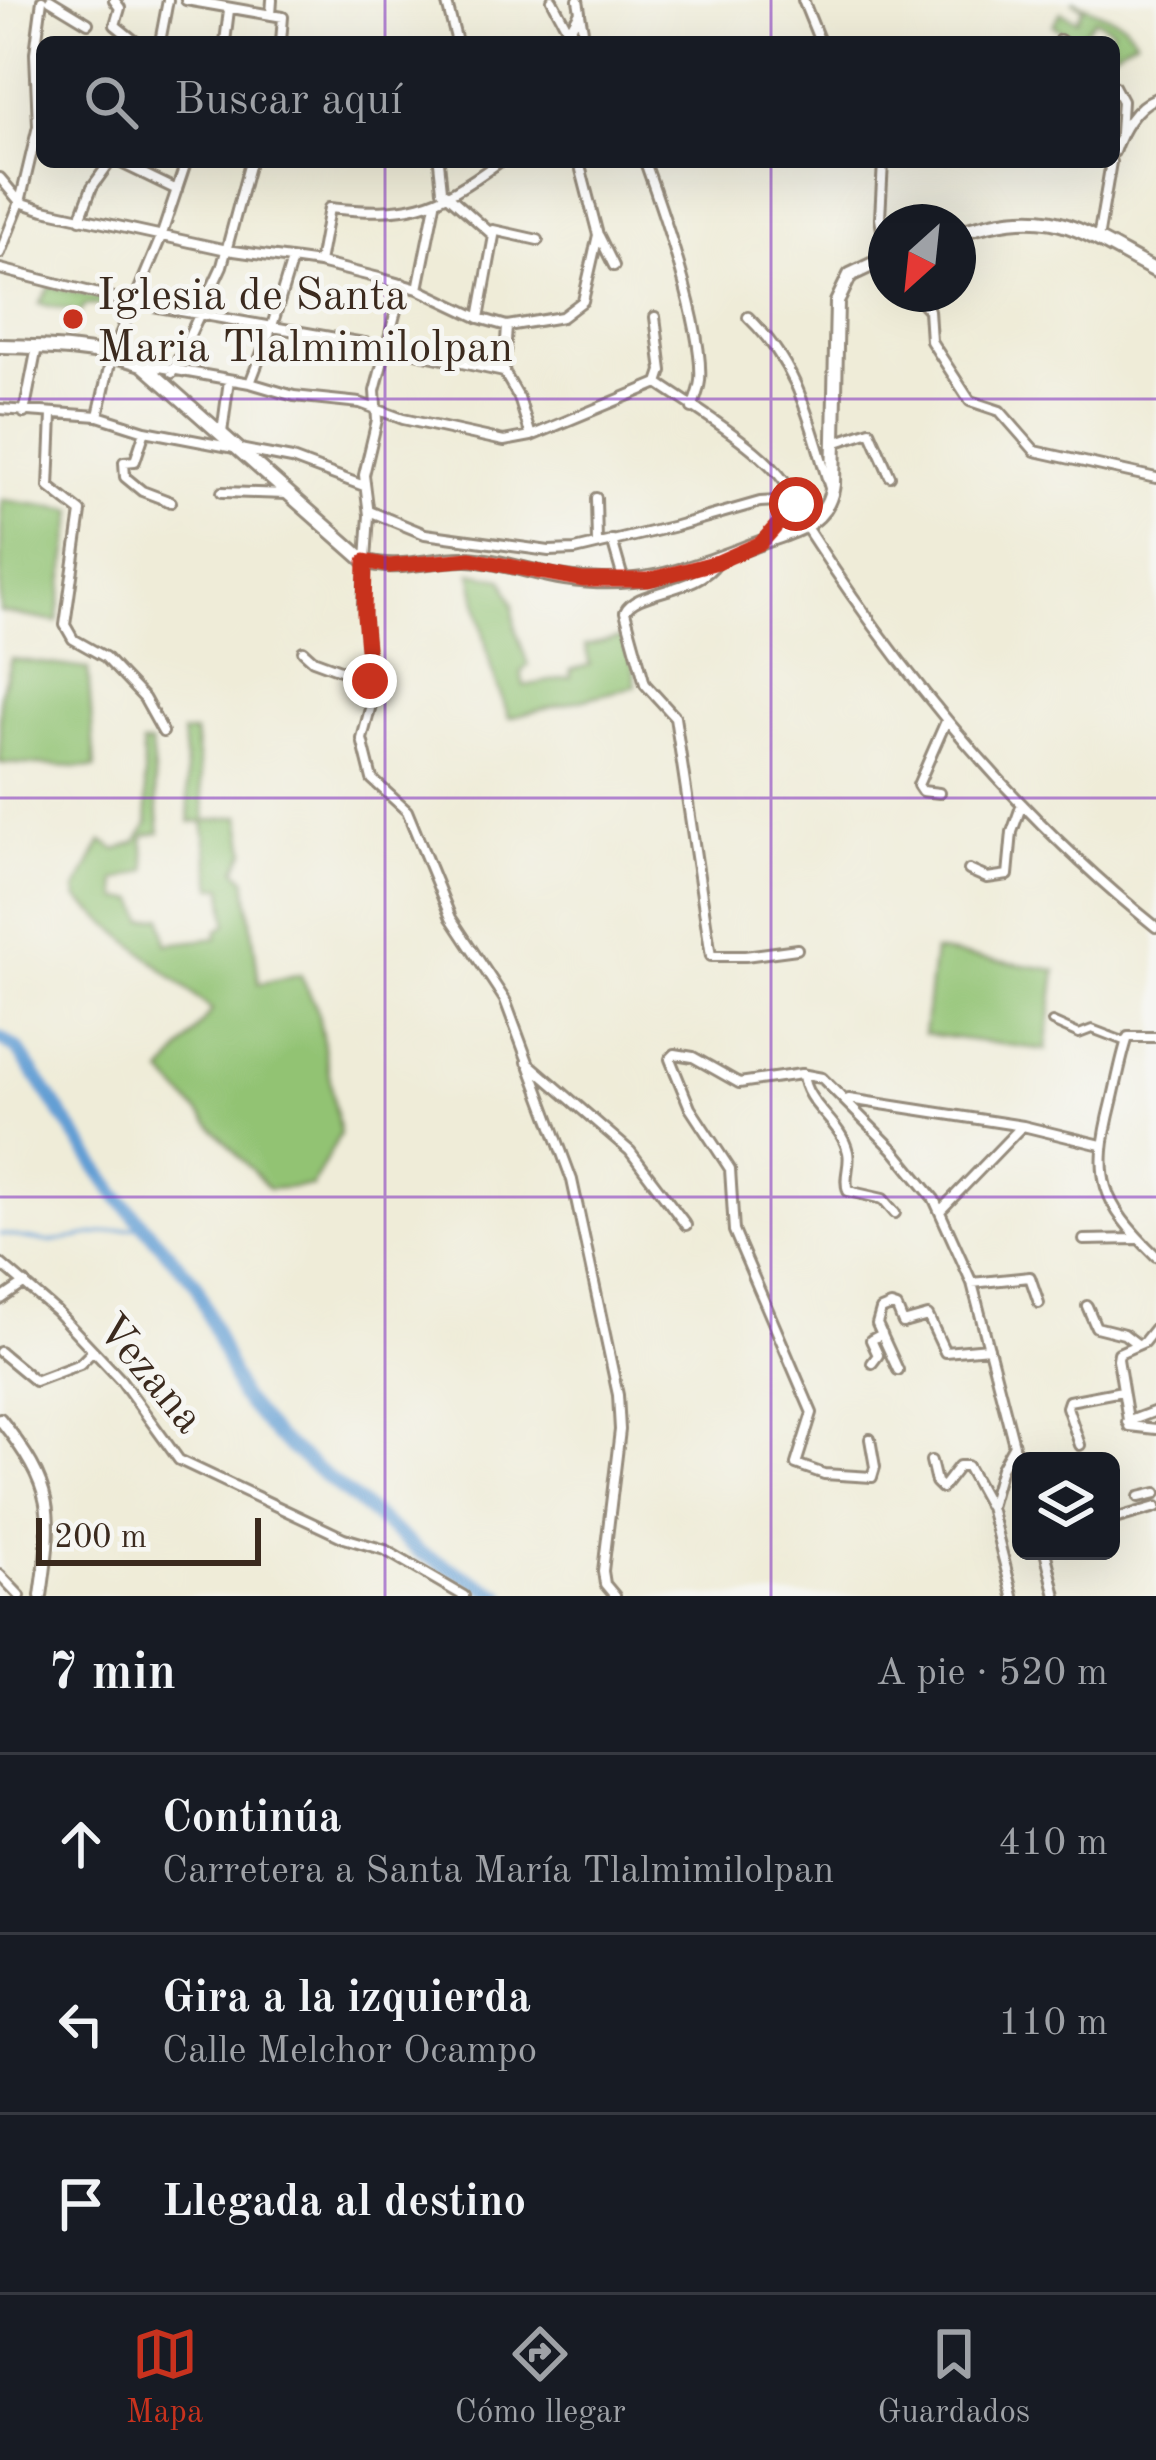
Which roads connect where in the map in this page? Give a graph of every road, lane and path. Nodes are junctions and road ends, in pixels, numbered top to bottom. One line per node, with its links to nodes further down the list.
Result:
1 (46, 0): 13 (street); 15 (street)
2 (114, 0): 16 (street)
3 (168, 0): 17 (street)
4 (186, 0): 10 (street)
5 (272, 0): 12 (street)
6 (446, 0): 20 (street)
7 (552, 0): 14 (street)
8 (578, 0): 11 (street)
9 (802, 0): 23 (street)
10 (229, 10): 12 (street); 18 (street)
11 (580, 12): 14 (street); 22 (street)
12 (271, 15): 19 (street)
13 (88, 23)
14 (569, 31): 21 (street)
15 (43, 36)
16 (129, 36)
17 (161, 36)
18 (226, 36)
19 (282, 36)
20 (455, 36)
21 (566, 36)
22 (584, 36)
23 (817, 36)
24 (1120, 97): 27 (street)
25 (1156, 98): 27 (street)
26 (36, 134): 41 (street)
27 (1120, 134)
28 (109, 168): 44 (street)
29 (128, 168): 39 (street)
30 (184, 168): 39 (street)
31 (248, 168): 51 (street)
32 (440, 168): 40 (street)
33 (490, 168): 40 (street)
34 (581, 168): 47 (street)
35 (647, 168): 80 (street)
36 (883, 168): 43 (street)
37 (1109, 168): 50 (street)
38 (0, 178): 41 (street)
39 (178, 190): 48 (street)
40 (447, 196): 42 (street); 46 (street)
41 (20, 202): 44 (street); 52 (street)
42 (435, 204): 54 (street); 60 (street)
43 (881, 204)
44 (80, 219): 48 (street)
45 (976, 227): 50 (main road)
46 (491, 230): 49 (street); 66 (street)
47 (598, 235): 56 (street); 68 (street)
48 (161, 237): 51 (street); 61 (street)
49 (538, 240)
50 (1098, 241): 58 (main road)
51 (227, 250): 53 (street); 62 (street)
52 (0, 253)
53 (292, 260): 54 (street); 67 (street)
54 (319, 263): 59 (street)
55 (868, 265): 89 (main road)
56 (614, 266)
57 (0, 268): 61 (street)
58 (1156, 271)
59 (403, 284): 60 (street); 71 (street)
60 (418, 289): 66 (street)
61 (130, 302): 62 (street); 72 (street)
62 (201, 312): 67 (street); 74 (street)
63 (928, 312): 92 (street)
64 (748, 316): 96 (street)
65 (655, 317): 78 (street)
66 (479, 318): 68 (street)
67 (272, 326): 71 (street); 77 (street)
68 (507, 326): 75 (street)
69 (0, 346): 70 (main road)
70 (37, 346): 72 (main road); 83 (street)
71 (387, 347): 75 (street); 82 (street)
72 (112, 354): 73 (main road); 85 (street)
73 (142, 364): 74 (street); 79 (main road)
74 (174, 370): 76 (street); 79 (street)
75 (504, 372): 88 (street)
76 (229, 380): 77 (street); 87 (street)
77 (250, 382): 82 (street)
78 (658, 383): 80 (street); 88 (street)
79 (164, 384): 87 (main road)
80 (692, 408): 99 (street)
81 (0, 409): 83 (street)
82 (376, 409): 88 (street); 93 (street)
83 (24, 413): 84 (street)
84 (52, 415): 85 (street); 111 (street)
85 (98, 416): 86 (street)
86 (145, 431): 90 (street); 98 (street)
87 (222, 435): 90 (main road)
88 (530, 436)
89 (832, 444): 91 (street); 96 (main road)
90 (234, 446): 93 (street); 95 (main road)
91 (890, 476)
92 (1156, 478)
93 (364, 486): 100 (street)
94 (222, 492): 95 (street)
95 (288, 494): 105 (main road)
96 (832, 495): 101 (main road)
97 (596, 498): 103 (street)
98 (171, 502)
99 (795, 509): 102 (street); 104 (street)
100 (369, 511): 103 (street); 105 (street)
101 (806, 527): 104 (main road); 110 (street)
102 (612, 540): 103 (street); 107 (street)
103 (597, 543)
104 (761, 543): 106 (main road)
105 (365, 561): 107 (main road); 109 (street)
106 (718, 562): 107 (main road); 116 (street)
107 (624, 582)
108 (303, 651): 109 (street)
109 (370, 681): 120 (street)
110 (946, 721): 112 (street); 113 (street)
111 (163, 732)
112 (939, 793)
113 (1022, 804): 114 (street); 115 (street)
114 (969, 871)
115 (1156, 927)
116 (797, 949)
117 (1052, 1022): 119 (street)
118 (1156, 1037): 119 (street)
119 (1127, 1040): 124 (street)
120 (526, 1061): 127 (street); 165 (street)
121 (803, 1074): 122 (street); 126 (street); 150 (street)
122 (845, 1099): 123 (street); 125 (street)
123 (1023, 1126): 124 (street); 125 (street)
124 (1101, 1145): 128 (street)
125 (940, 1211): 133 (street)
126 (895, 1213)
127 (686, 1225)
128 (1139, 1238): 129 (street); 130 (street)
129 (1084, 1240)
130 (1156, 1256)
131 (0, 1264): 132 (street, Vezana)
132 (25, 1283): 134 (street); 141 (street, Vezana)
133 (972, 1283): 135 (street); 140 (street)
134 (0, 1300)
135 (1039, 1303)
136 (1087, 1306): 139 (street)
137 (1156, 1328): 139 (street)
138 (882, 1334): 140 (street); 143 (street); 144 (street)
139 (1138, 1345): 145 (street)
140 (989, 1348): 151 (street)
141 (93, 1350): 142 (street); 164 (street, Vezana)
142 (0, 1352)
143 (872, 1363)
144 (898, 1370)
145 (1122, 1391): 148 (street); 152 (street)
146 (1156, 1411): 148 (street)
147 (0, 1419): 163 (street)
148 (1129, 1425): 149 (street)
149 (1156, 1429)
150 (870, 1439)
151 (1014, 1445): 153 (street); 157 (street)
152 (1080, 1445)
153 (1016, 1452)
154 (931, 1461): 157 (street)
155 (1156, 1493): 156 (street)
156 (1139, 1497)
157 (990, 1507): 166 (street)
158 (1156, 1507): 159 (street)
159 (1120, 1517)
160 (1047, 1560): 167 (street)
161 (0, 1575): 162 (street)
162 (20, 1596)
163 (40, 1596)
164 (464, 1596)
165 (615, 1596)
166 (1013, 1596)
167 (1056, 1596)

